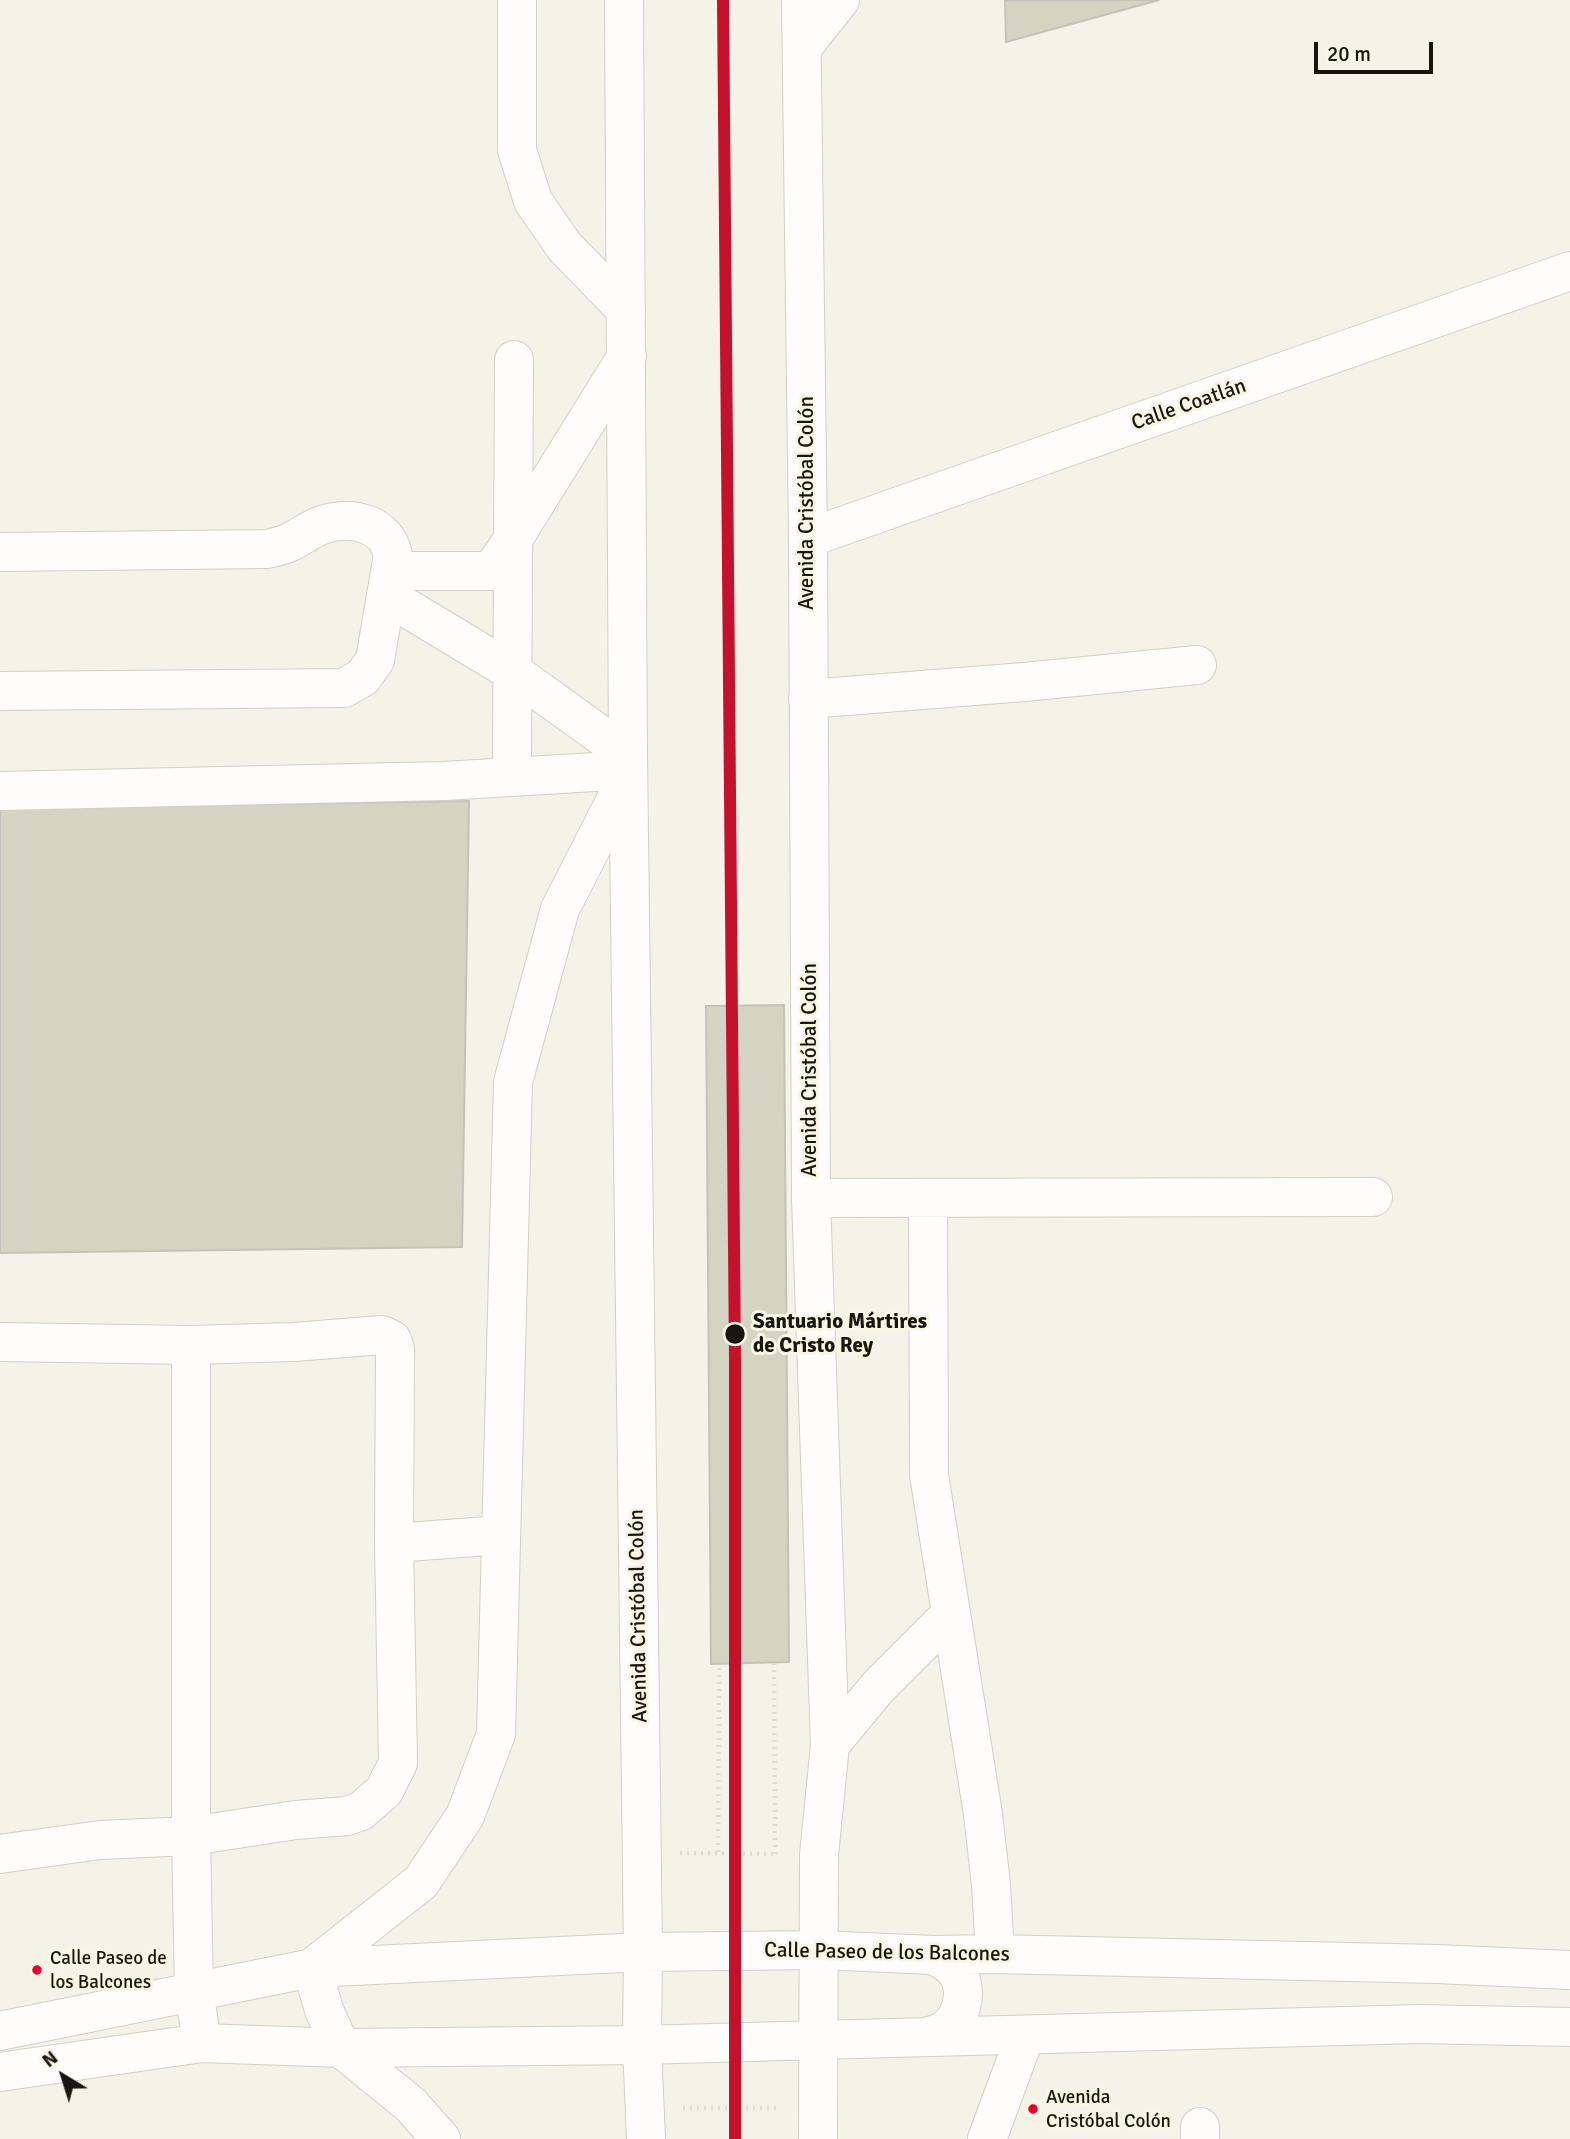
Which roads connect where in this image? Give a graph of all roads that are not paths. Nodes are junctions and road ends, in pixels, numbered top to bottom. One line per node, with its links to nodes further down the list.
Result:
1 (517, 0): 7 (main road)
2 (624, 0): 7 (main road, Avenida Cristóbal Colón)
3 (801, 0): 5 (main road, Avenida Cristóbal Colón)
4 (839, 0): 5 (main road)
5 (802, 48): 11 (main road, Avenida Cristóbal Colón)
6 (1570, 271): 11 (main road, Calle Coatlán)
7 (626, 310): 8 (main road, Avenida Cristóbal Colón)
8 (627, 356): 10 (main road); 19 (main road, Avenida Cristóbal Colón)
9 (514, 360): 10 (main road)
10 (514, 538): 13 (main road); 15 (main road)
11 (808, 538): 17 (main road, Avenida Cristóbal Colón)
12 (0, 552): 13 (main road)
13 (389, 584): 15 (main road); 16 (main road)
14 (1197, 665): 17 (main road)
15 (513, 672): 18 (main road); 19 (main road)
16 (0, 691)
17 (808, 699): 22 (main road, Avenida Cristóbal Colón)
18 (512, 755)
19 (628, 767): 20 (main road); 26 (main road); 33 (main road, Avenida Cristóbal Colón)
20 (0, 791)
21 (1373, 1197): 23 (main road)
22 (811, 1198): 23 (main road); 29 (main road, Avenida Cristóbal Colón)
23 (928, 1198): 28 (main road)
24 (0, 1342): 25 (main road)
25 (191, 1345): 27 (main road); 30 (main road)
26 (501, 1535): 27 (main road); 36 (main road)
27 (394, 1543): 30 (main road)
28 (951, 1614): 29 (main road); 34 (main road)
29 (830, 1745): 32 (main road, Avenida Cristóbal Colón)
30 (191, 1836): 31 (main road); 38 (main road)
31 (0, 1854)
32 (818, 1950): 33 (main road, Calle Paseo de los Balcones); 35 (main road, Calle Paseo de los Balcones); 43 (main road, Avenida Cristóbal Colón)
33 (643, 1952): 36 (main road, Calle Paseo de los Balcones); 45 (main road, Avenida Cristóbal Colón)
34 (995, 1954): 35 (main road, Calle Paseo de los Balcones); 37 (main road, Calle Paseo de los Balcones)
35 (933, 1955): 42 (main road)
36 (312, 1968): 38 (main road, Calle Paseo de los Balcones); 46 (main road)
37 (1570, 1970)
38 (194, 1991): 40 (main road, Calle Paseo de los Balcones); 44 (main road)
39 (1570, 2027): 41 (main road)
40 (0, 2031)
41 (1025, 2036): 42 (main road); 51 (main road)
42 (926, 2037): 43 (main road)
43 (819, 2040): 45 (main road); 49 (main road, Avenida Cristóbal Colón)
44 (202, 2043): 46 (main road); 47 (main road)
45 (642, 2045): 46 (main road); 48 (main road, Avenida Cristóbal Colón)
46 (341, 2048): 50 (main road)
47 (0, 2072)
48 (645, 2124)
49 (818, 2124)
50 (441, 2139)
51 (987, 2139)

